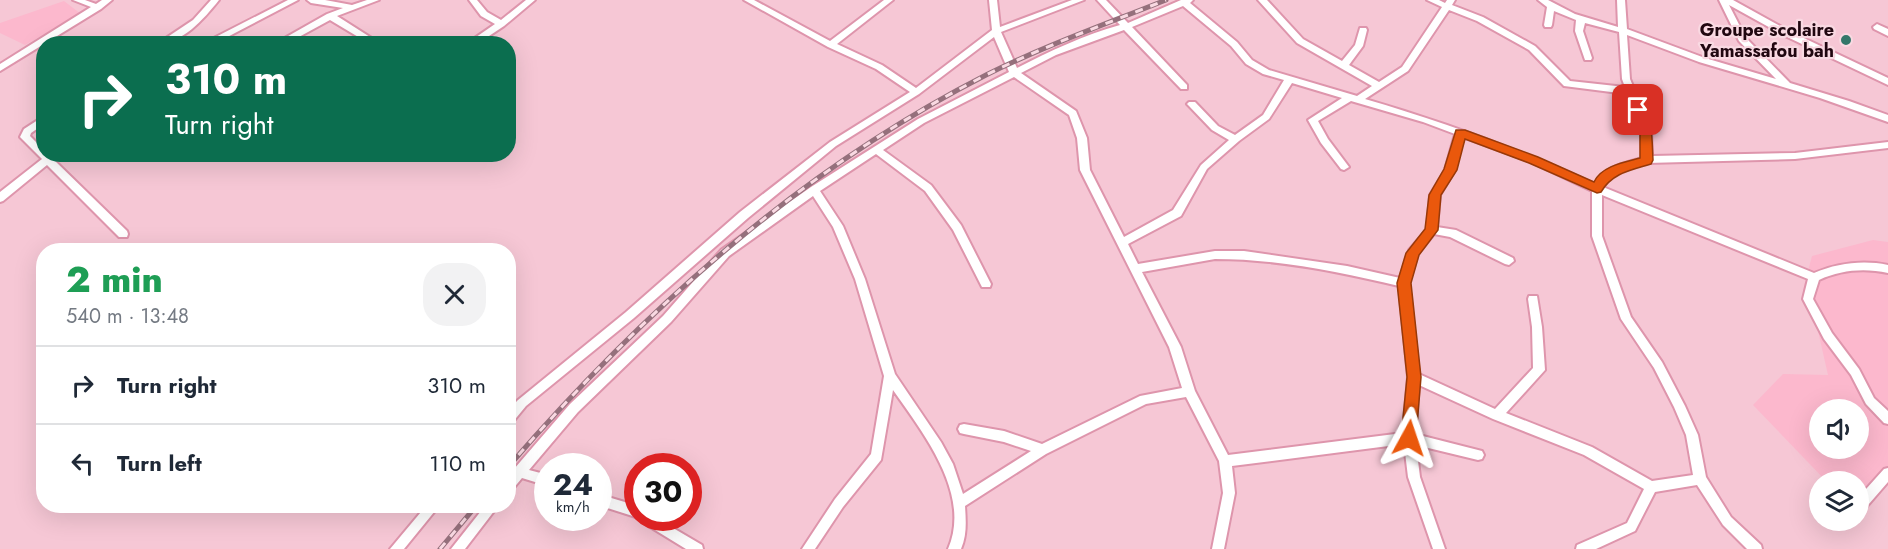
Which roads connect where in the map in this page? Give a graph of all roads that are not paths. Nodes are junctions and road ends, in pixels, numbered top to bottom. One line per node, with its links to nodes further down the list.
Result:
1 (77, 0): 22 (street)
2 (108, 0): 22 (street)
3 (215, 0): 35 (street)
4 (294, 0): 36 (street)
5 (311, 0): 23 (street)
6 (375, 0): 23 (street)
7 (473, 0): 26 (street)
8 (531, 0): 26 (street)
9 (748, 0): 40 (street)
10 (889, 0): 40 (street)
11 (993, 0): 31 (street)
12 (1080, 0): 31 (street)
13 (1101, 0): 28 (street)
14 (1262, 0): 43 (street)
15 (1431, 0): 20 (street)
16 (1542, 0): 21 (street)
17 (1622, 0): 32 (street)
18 (1725, 0): 47 (street); 49 (street)
19 (1186, 1): 28 (street); 46 (street)
20 (1449, 3): 48 (street); 51 (street)
21 (1551, 6): 25 (street); 27 (street)
22 (98, 7): 34 (street)
23 (352, 7): 24 (street)
24 (330, 16): 37 (street); 38 (street)
25 (1581, 18): 32 (street); 42 (street)
26 (501, 24): 39 (street)
27 (1548, 25)
28 (1128, 26): 45 (street); 50 (street)
29 (1877, 27): 33 (street)
30 (1363, 30): 43 (street)
31 (996, 31): 45 (street); 52 (street)
32 (1625, 31): 49 (street); 51 (street)
33 (1888, 33)
34 (51, 36)
35 (174, 36)
36 (222, 36)
37 (293, 36)
38 (364, 36)
39 (482, 36)
40 (831, 45): 52 (street)
41 (36, 46): 44 (street)
42 (1588, 58)
43 (1343, 66): 48 (street)
44 (0, 68)
45 (1014, 72): 61 (street); 71 (street)
46 (1289, 80): 53 (street); 58 (street)
47 (1888, 82)
48 (1379, 86): 53 (street)
49 (1789, 86): 55 (street)
50 (1184, 87)
51 (1630, 91): 62 (street)
52 (916, 92): 82 (street)
53 (1353, 99): 57 (street); 65 (street)
54 (1192, 104): 58 (street)
55 (1888, 118)
56 (36, 124): 59 (street)
57 (1460, 133): 66 (street); 69 (street)
58 (1236, 139): 71 (street)
59 (36, 145)
60 (1888, 145): 62 (street)
61 (878, 150): 67 (street); 77 (street)
62 (1647, 160): 66 (street)
63 (46, 162): 68 (street)
64 (57, 162): 70 (street)
65 (1344, 167)
66 (1597, 189): 75 (street); 94 (street)
67 (813, 190): 79 (street); 90 (street)
68 (0, 198)
69 (1432, 230): 72 (street); 76 (street)
70 (123, 234)
71 (1122, 243): 73 (street)
72 (1509, 261)
73 (1135, 269): 76 (street); 81 (street)
74 (1888, 269): 75 (street)
75 (1814, 277): 84 (street)
76 (1404, 283): 80 (street)
77 (986, 284)
78 (1533, 299): 83 (street)
79 (890, 376): 97 (street); 104 (street)
80 (1414, 377): 83 (street); 86 (street)
81 (1189, 392): 87 (street); 89 (street)
82 (516, 409)
83 (1497, 415): 95 (street)
84 (1888, 419)
85 (964, 429): 87 (street)
86 (1409, 438): 88 (street); 89 (street); 107 (street)
87 (1042, 450): 97 (street)
88 (1478, 455)
89 (1225, 461): 106 (street)
90 (520, 472): 92 (street); 93 (street)
91 (1888, 473): 96 (street)
92 (516, 477)
93 (534, 477)
94 (1700, 479): 95 (street); 109 (street)
95 (1651, 487): 108 (street)
96 (1869, 495)
97 (961, 502): 105 (street)
98 (427, 513): 101 (street)
99 (486, 513): 102 (street)
100 (667, 531): 103 (street)
101 (396, 549)
102 (457, 549)
103 (697, 549)
104 (808, 549)
105 (954, 549)
106 (1218, 549)
107 (1438, 549)
108 (1582, 549)
109 (1756, 549)

